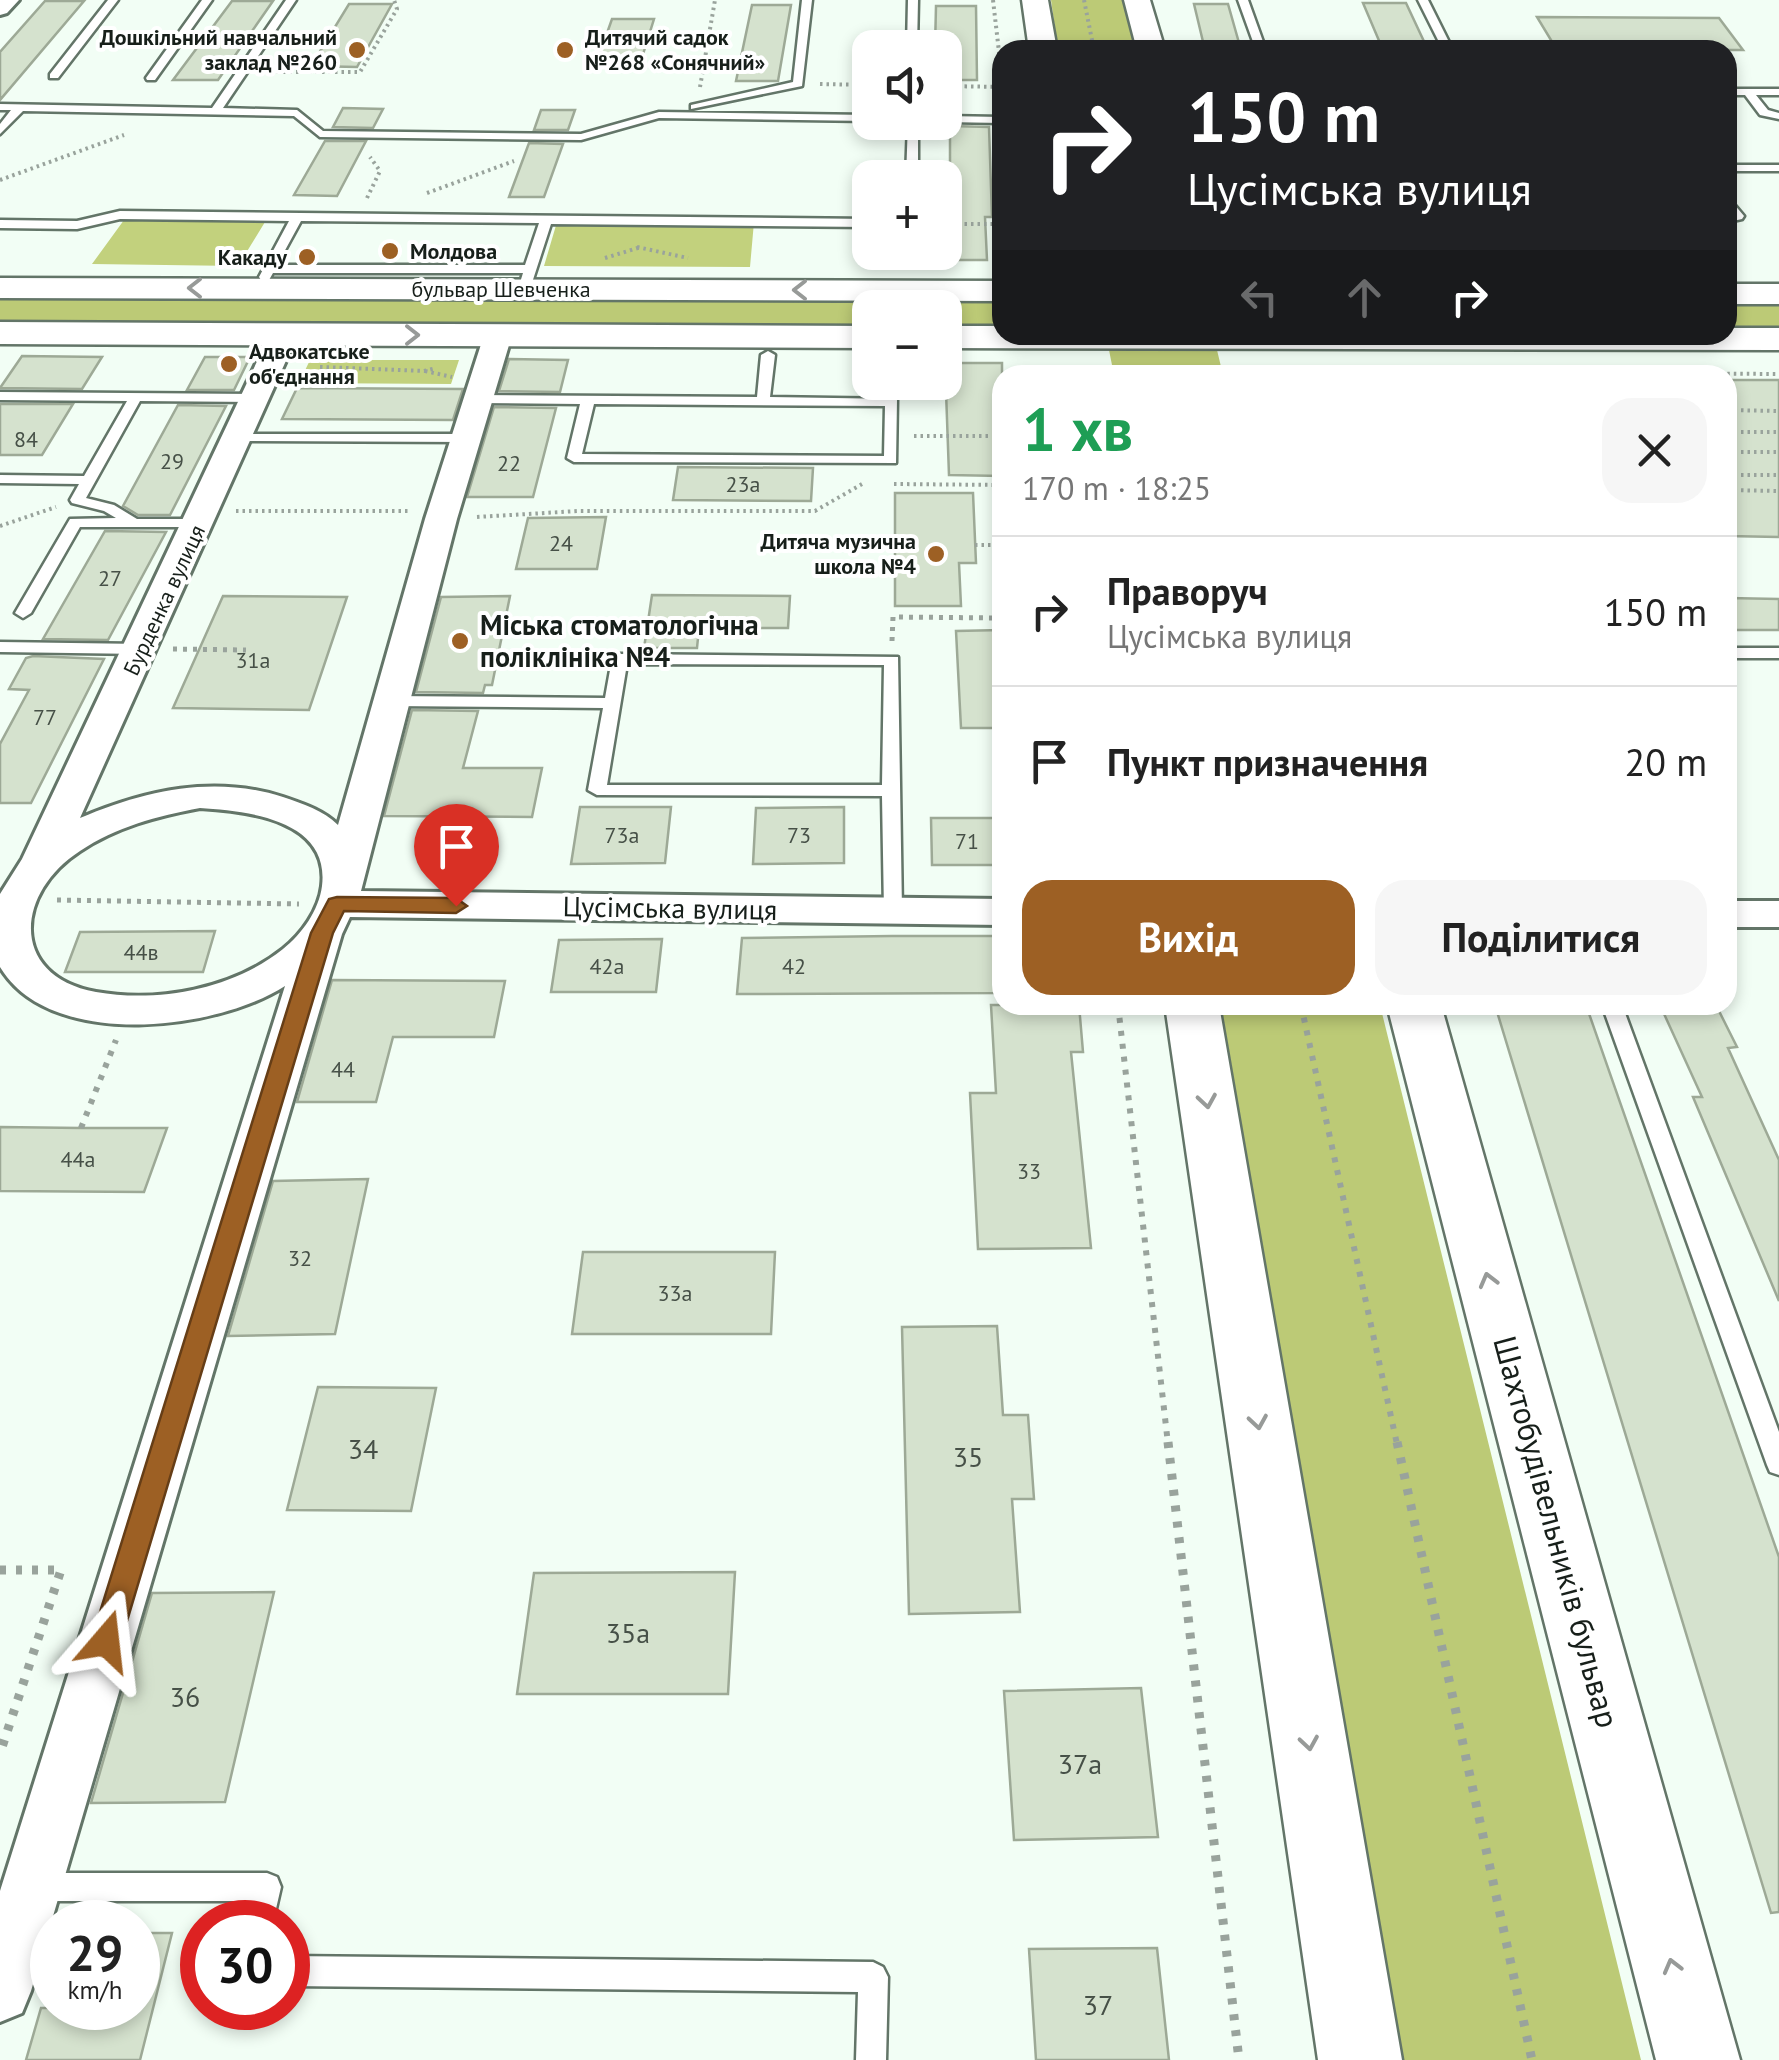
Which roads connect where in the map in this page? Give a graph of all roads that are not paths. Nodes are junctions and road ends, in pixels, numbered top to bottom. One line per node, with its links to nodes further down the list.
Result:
1 (9, 0): 11 (street)
2 (113, 0): 17 (lane)
3 (207, 0): 18 (lane)
4 (291, 0): 24 (lane)
5 (807, 0): 25 (lane)
6 (913, 0): 12 (lane)
7 (1035, 0): 13 (main road)
8 (1138, 0): 14 (main road)
9 (1243, 0): 15 (lane)
10 (1423, 0): 16 (lane)
11 (0, 9)
12 (912, 30)
13 (1041, 40)
14 (1148, 40)
15 (1258, 40)
16 (1443, 40)
17 (54, 76)
18 (150, 78)
19 (1737, 92): 20 (lane)
20 (1748, 92): 21 (lane); 26 (lane)
21 (1779, 92)
22 (0, 107): 23 (lane)
23 (20, 107): 24 (lane); 30 (lane)
24 (216, 110): 25 (lane)
25 (659, 115): 27 (lane)
26 (1779, 116)
27 (852, 118)
28 (962, 119): 29 (lane)
29 (992, 120)
30 (0, 131)
31 (1737, 168): 32 (lane)
32 (1779, 168)
33 (298, 217): 34 (lane); 36 (lane); 37 (lane)
34 (546, 220): 35 (lane); 38 (lane)
35 (852, 223)
36 (0, 224)
37 (264, 279): 38 (main road, бульвар Шевченка); 39 (main road, бульвар Шевченка, one-way to 39)
38 (527, 279): 40 (main road, бульвар Шевченка, one-way to 38)
39 (0, 288)
40 (992, 291)
41 (1737, 294): 42 (main road)
42 (1779, 294)
43 (284, 334): 44 (main road, бульвар Шевченка, one-way to 44); 45 (main road, бульвар Шевченка); 54 (street, Бурденка вулиця)
44 (498, 335): 46 (main road, бульвар Шевченка); 55 (street)
45 (2, 336)
46 (852, 337)
47 (962, 337): 48 (main road)
48 (992, 337)
49 (1737, 340): 50 (main road)
50 (1779, 340)
51 (768, 354): 57 (lane)
52 (0, 396): 53 (lane)
53 (136, 397): 54 (lane); 61 (lane)
54 (255, 398): 58 (street, Бурденка вулиця)
55 (478, 398): 56 (lane); 59 (street)
56 (588, 400): 57 (lane); 57 (lane)
57 (762, 401)
58 (237, 438): 59 (lane); 62 (street, Бурденка вулиця)
59 (466, 438): 69 (street)
60 (0, 479): 61 (lane)
61 (89, 480): 63 (lane)
62 (202, 517): 63 (lane); 66 (street, Бурденка вулиця)
63 (134, 523): 64 (lane)
64 (22, 613)
65 (0, 647): 66 (lane)
66 (142, 649): 72 (street, Бурденка вулиця)
67 (1737, 653): 68 (lane)
68 (1779, 653)
69 (392, 701): 70 (lane); 73 (street)
70 (612, 702): 71 (lane); 71 (lane)
71 (891, 791): 74 (lane)
72 (40, 864): 73 (street); 78 (street)
73 (334, 903): 74 (street, Цусімська вулиця); 78 (street); 83 (street)
74 (893, 910): 75 (street, Цусімська вулиця)
75 (992, 912)
76 (1737, 914): 77 (street)
77 (1779, 914)
78 (6, 917)
79 (1194, 1015): 88 (main road, one-way to 88)
80 (1417, 1015): 89 (main road, Шахтобудівельників бульвар, one-way to 80)
81 (1616, 1015): 82 (lane)
82 (1779, 1465)
83 (31, 1887): 84 (lane); 86 (street)
84 (264, 1900)
85 (310, 1971): 87 (lane)
86 (0, 1991)
87 (871, 2060)
88 (1360, 2060)
89 (1698, 2060)

